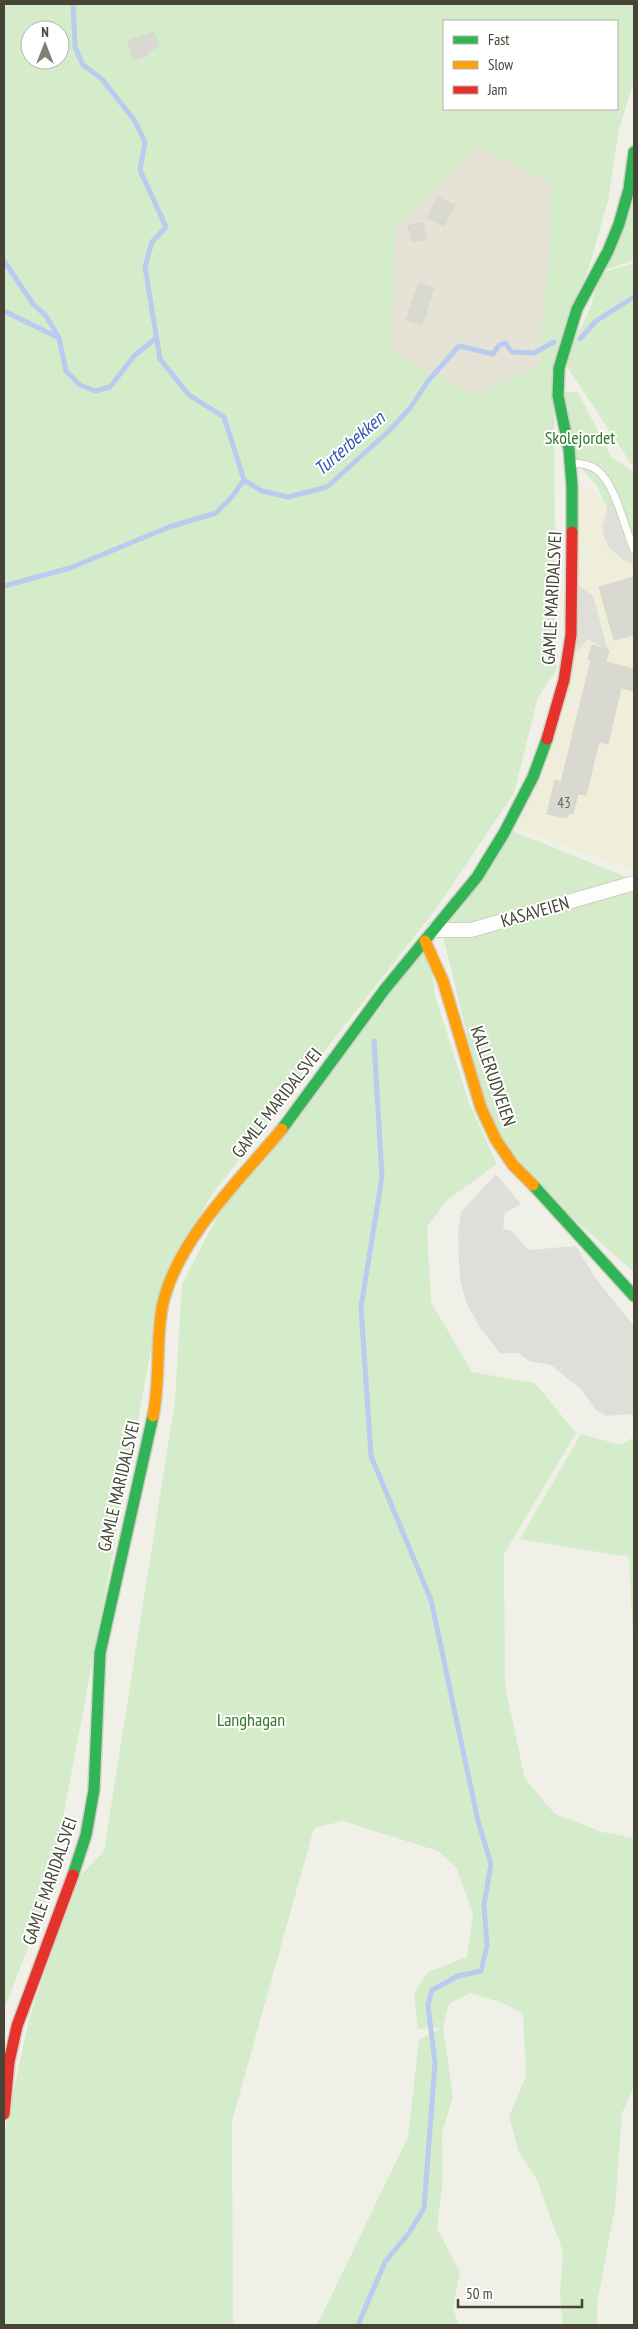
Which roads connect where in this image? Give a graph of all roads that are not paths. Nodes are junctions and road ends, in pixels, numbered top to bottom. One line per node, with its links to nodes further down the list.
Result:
1 (634, 152): 2 (street, GAMLE MARIDALSVEI)
2 (570, 462): 3 (lane); 5 (street, GAMLE MARIDALSVEI)
3 (634, 550)
4 (634, 883): 5 (street, KASAVEIEN)
5 (429, 935): 6 (street, KALLERUDVEIEN); 7 (street, GAMLE MARIDALSVEI)
6 (634, 1296)
7 (4, 2114)

